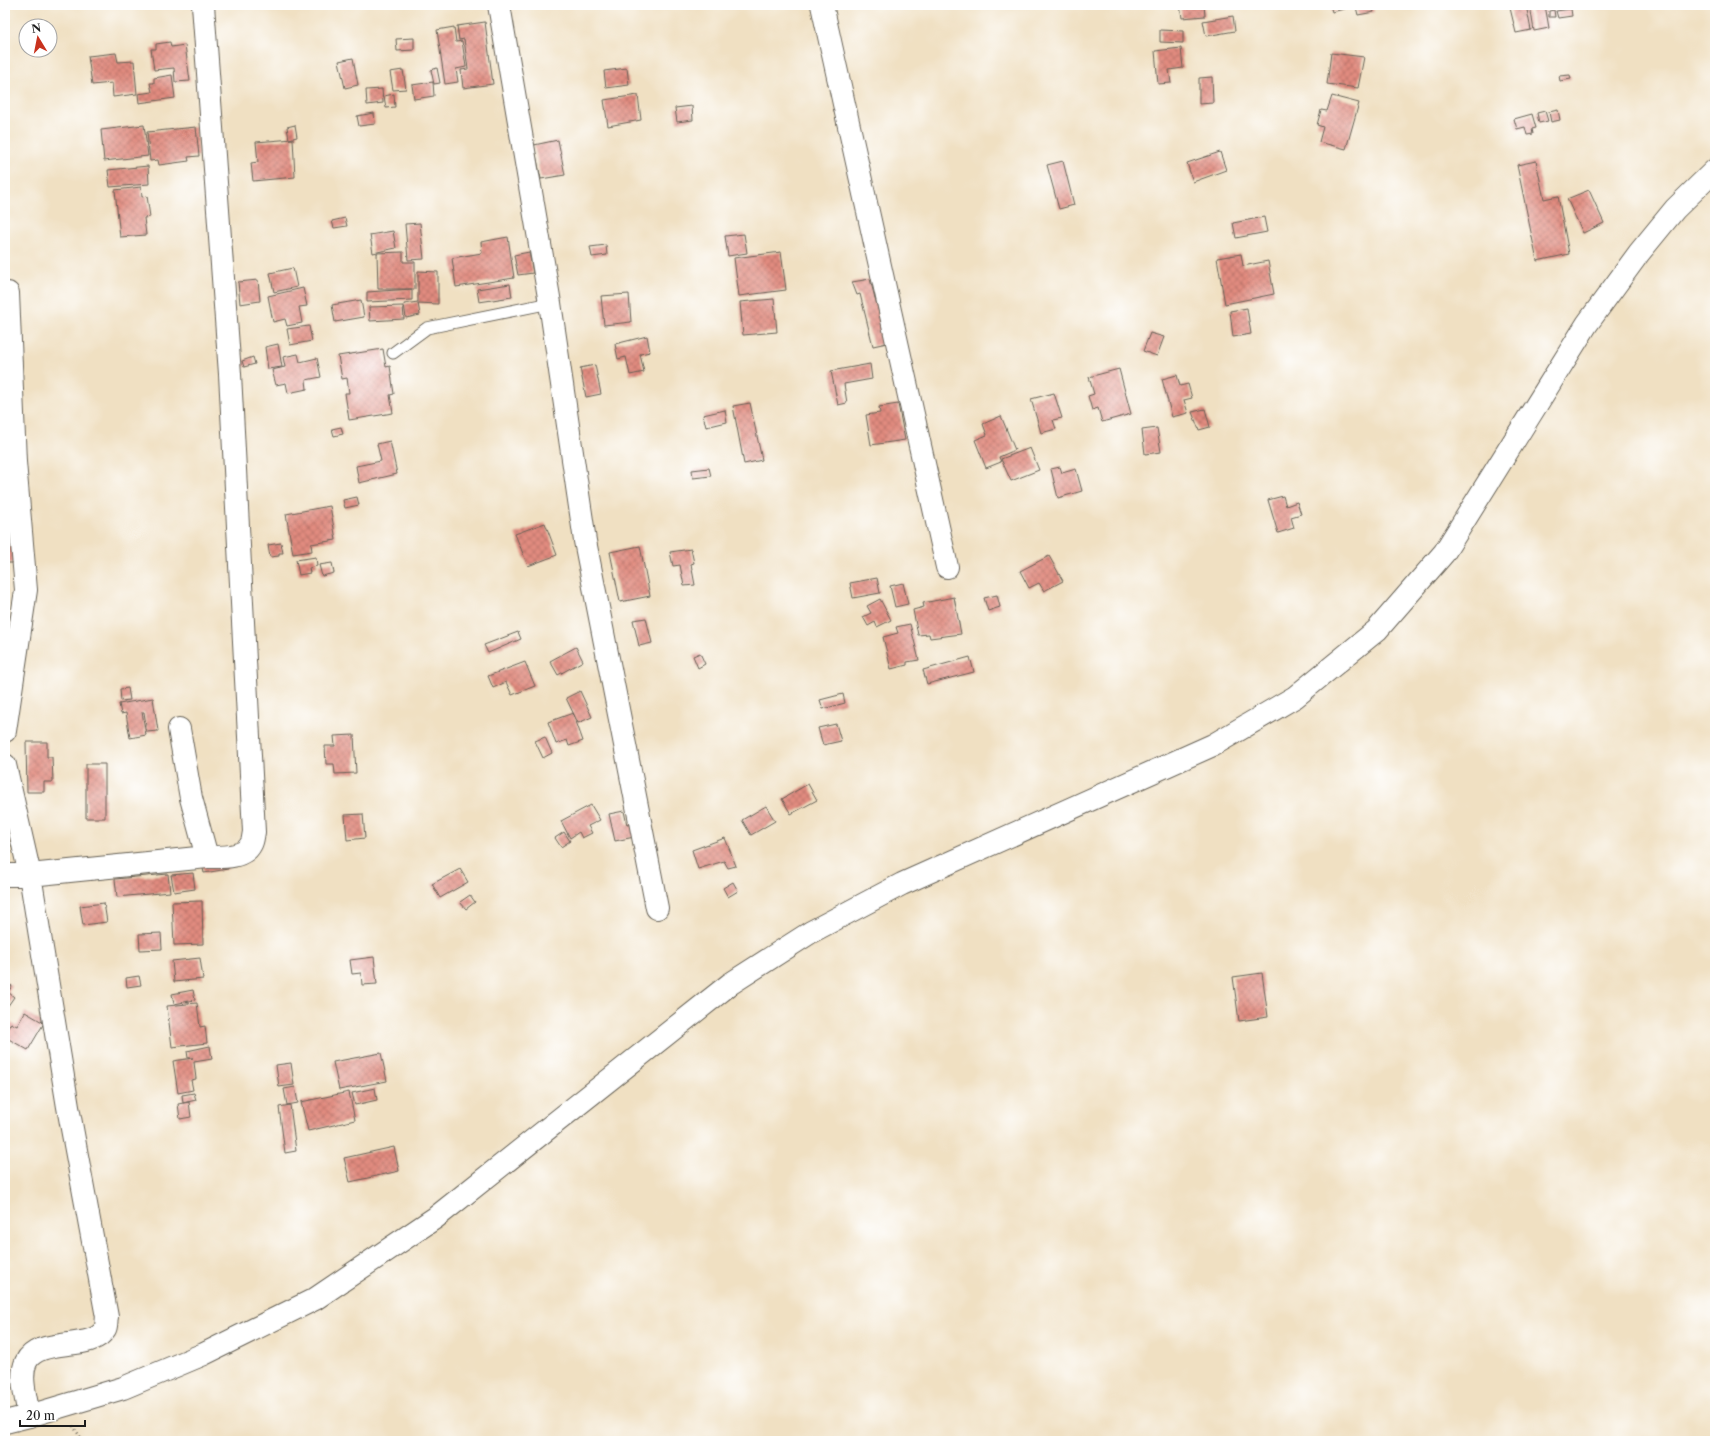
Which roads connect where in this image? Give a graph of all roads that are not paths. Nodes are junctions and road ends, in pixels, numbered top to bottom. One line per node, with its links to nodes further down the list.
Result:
1 (203, 5): 12 (street)
2 (499, 5): 6 (street)
3 (822, 5): 8 (street)
4 (1715, 170): 16 (street)
5 (8, 293): 10 (street)
6 (550, 303): 7 (lane); 15 (street)
7 (394, 353)
8 (947, 567)
9 (179, 729): 12 (street)
10 (5, 731)
11 (5, 765): 13 (street)
12 (207, 857): 13 (street)
13 (30, 874): 14 (street); 16 (street)
14 (5, 875)
15 (657, 908)
16 (29, 1416): 17 (street)
17 (5, 1422)

